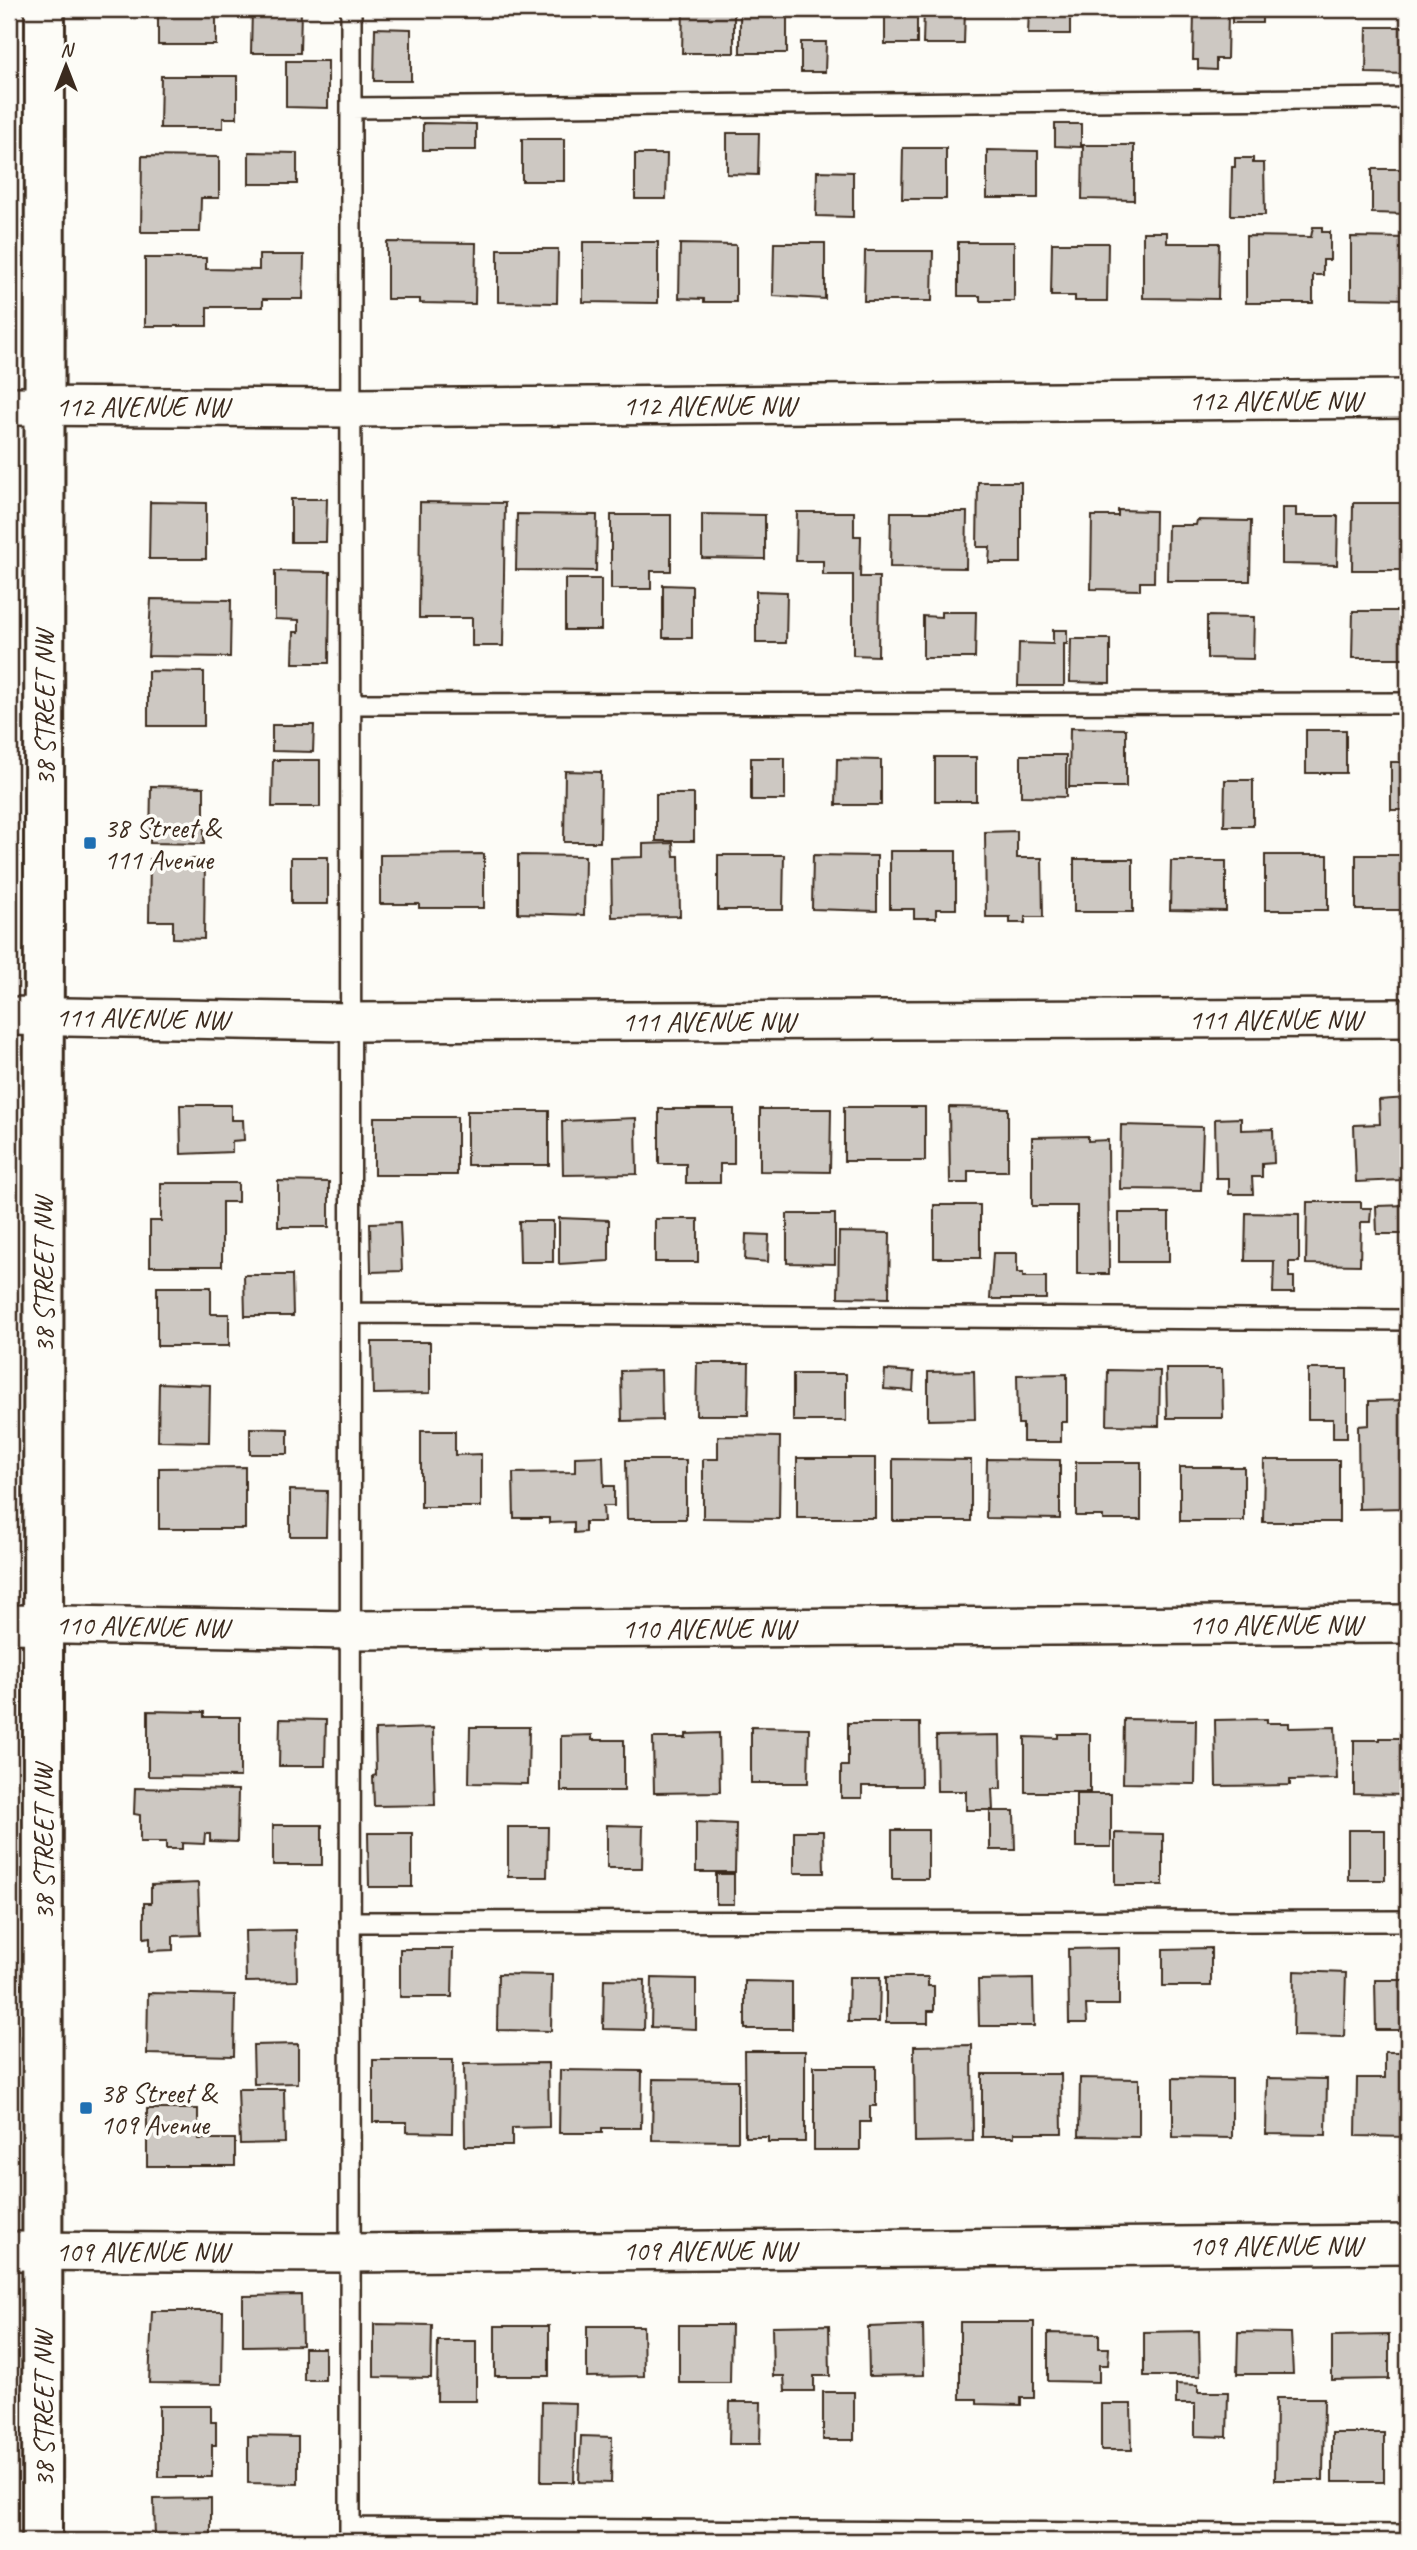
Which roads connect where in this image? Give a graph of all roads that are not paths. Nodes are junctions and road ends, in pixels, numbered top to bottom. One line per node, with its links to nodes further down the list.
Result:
1 (45, 9): 6 (street, 38 STREET NW)
2 (351, 9): 4 (lane)
3 (1408, 98): 4 (lane)
4 (351, 108): 7 (lane)
5 (1408, 399): 7 (street, 112 AVENUE NW)
6 (27, 406): 7 (street, 112 AVENUE NW); 10 (street, 38 STREET NW)
7 (351, 408): 9 (lane)
8 (1408, 703): 9 (lane)
9 (351, 704): 12 (lane)
10 (26, 1016): 12 (street, 111 AVENUE NW); 15 (street, 38 STREET NW)
11 (1408, 1018): 12 (street, 111 AVENUE NW)
12 (351, 1022): 13 (lane)
13 (351, 1313): 14 (lane); 17 (lane)
14 (1408, 1320)
15 (26, 1624): 17 (street, 110 AVENUE NW); 21 (street, 38 STREET NW)
16 (1408, 1624): 17 (street, 110 AVENUE NW)
17 (351, 1630): 19 (lane)
18 (1408, 1921): 19 (lane)
19 (350, 1922): 22 (lane)
20 (1408, 2244): 22 (street, 109 AVENUE NW)
21 (26, 2251): 22 (street, 109 AVENUE NW); 25 (street, 38 STREET NW)
22 (350, 2253): 23 (lane)
23 (350, 2535): 24 (lane)
24 (1408, 2535)
25 (42, 2541)

